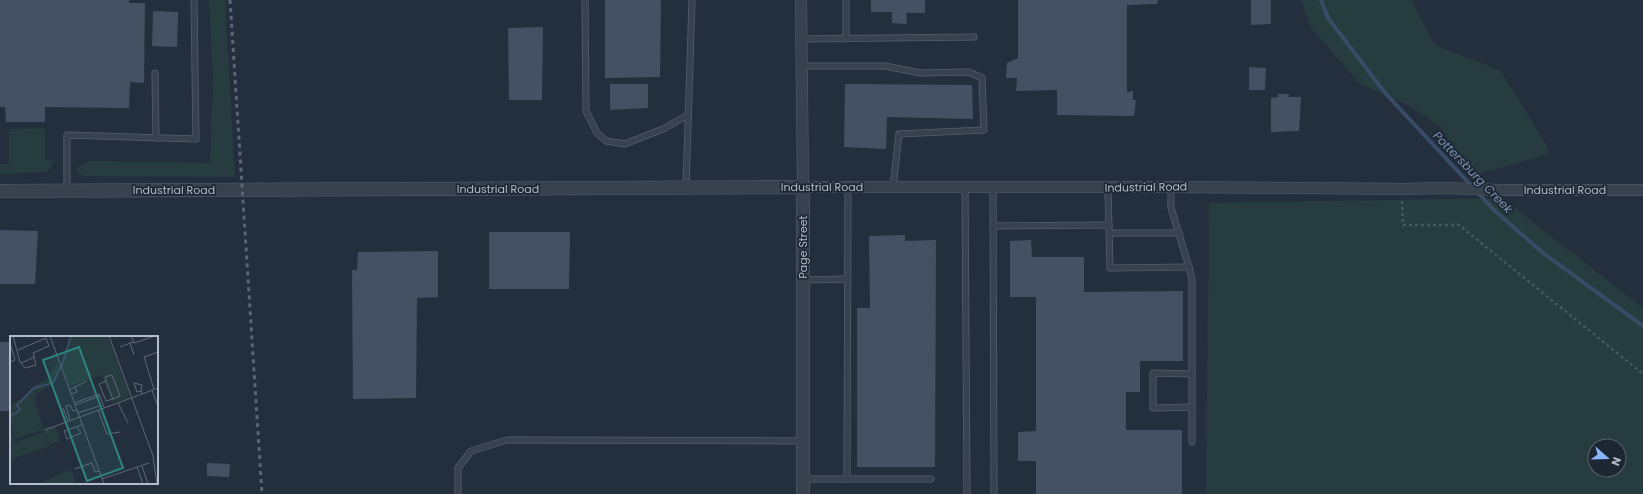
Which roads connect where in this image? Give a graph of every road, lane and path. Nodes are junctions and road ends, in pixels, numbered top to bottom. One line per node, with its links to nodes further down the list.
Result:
1 (194, 0): 12 (lane)
2 (586, 0): 11 (lane)
3 (692, 0): 11 (lane)
4 (801, 0): 7 (street, Page Street)
5 (846, 0): 8 (lane)
6 (974, 37): 8 (lane)
7 (801, 39): 8 (lane); 9 (street, Page Street)
8 (846, 39)
9 (802, 66): 14 (street, Page Street); 15 (lane)
10 (155, 73): 12 (lane)
11 (688, 115): 19 (lane)
12 (156, 138): 24 (lane)
13 (848, 186): 14 (street, Industrial Road); 15 (street, Industrial Road); 30 (lane)
14 (803, 187): 19 (street, Industrial Road); 31 (street, Page Street)
15 (893, 187): 16 (street, Industrial Road)
16 (965, 187): 17 (street, Industrial Road); 42 (lane)
17 (993, 187): 20 (street, Industrial Road); 26 (lane)
18 (1171, 187): 20 (street, Industrial Road); 21 (street, Industrial Road); 28 (lane)
19 (686, 188): 24 (street, Industrial Road)
20 (1108, 188): 25 (lane)
21 (1402, 189): 22 (street, Industrial Road); 33 (path)
22 (1643, 190)
23 (0, 191): 24 (street, Industrial Road)
24 (67, 191)
25 (1109, 225): 26 (lane); 27 (lane)
26 (993, 226): 43 (lane)
27 (1110, 233): 28 (lane); 29 (lane)
28 (1179, 233): 29 (lane)
29 (1189, 267): 32 (lane)
30 (848, 279): 31 (lane); 38 (lane)
31 (803, 280): 35 (street, Page Street)
32 (1192, 374): 34 (lane); 34 (lane)
33 (1643, 374)
34 (1192, 407): 36 (lane)
35 (803, 441): 37 (street, Page Street); 40 (lane)
36 (1192, 442)
37 (803, 479): 38 (lane); 41 (street, Page Street)
38 (847, 479): 39 (lane)
39 (931, 479)
40 (458, 494)
41 (803, 494)
42 (967, 494)
43 (994, 494)

